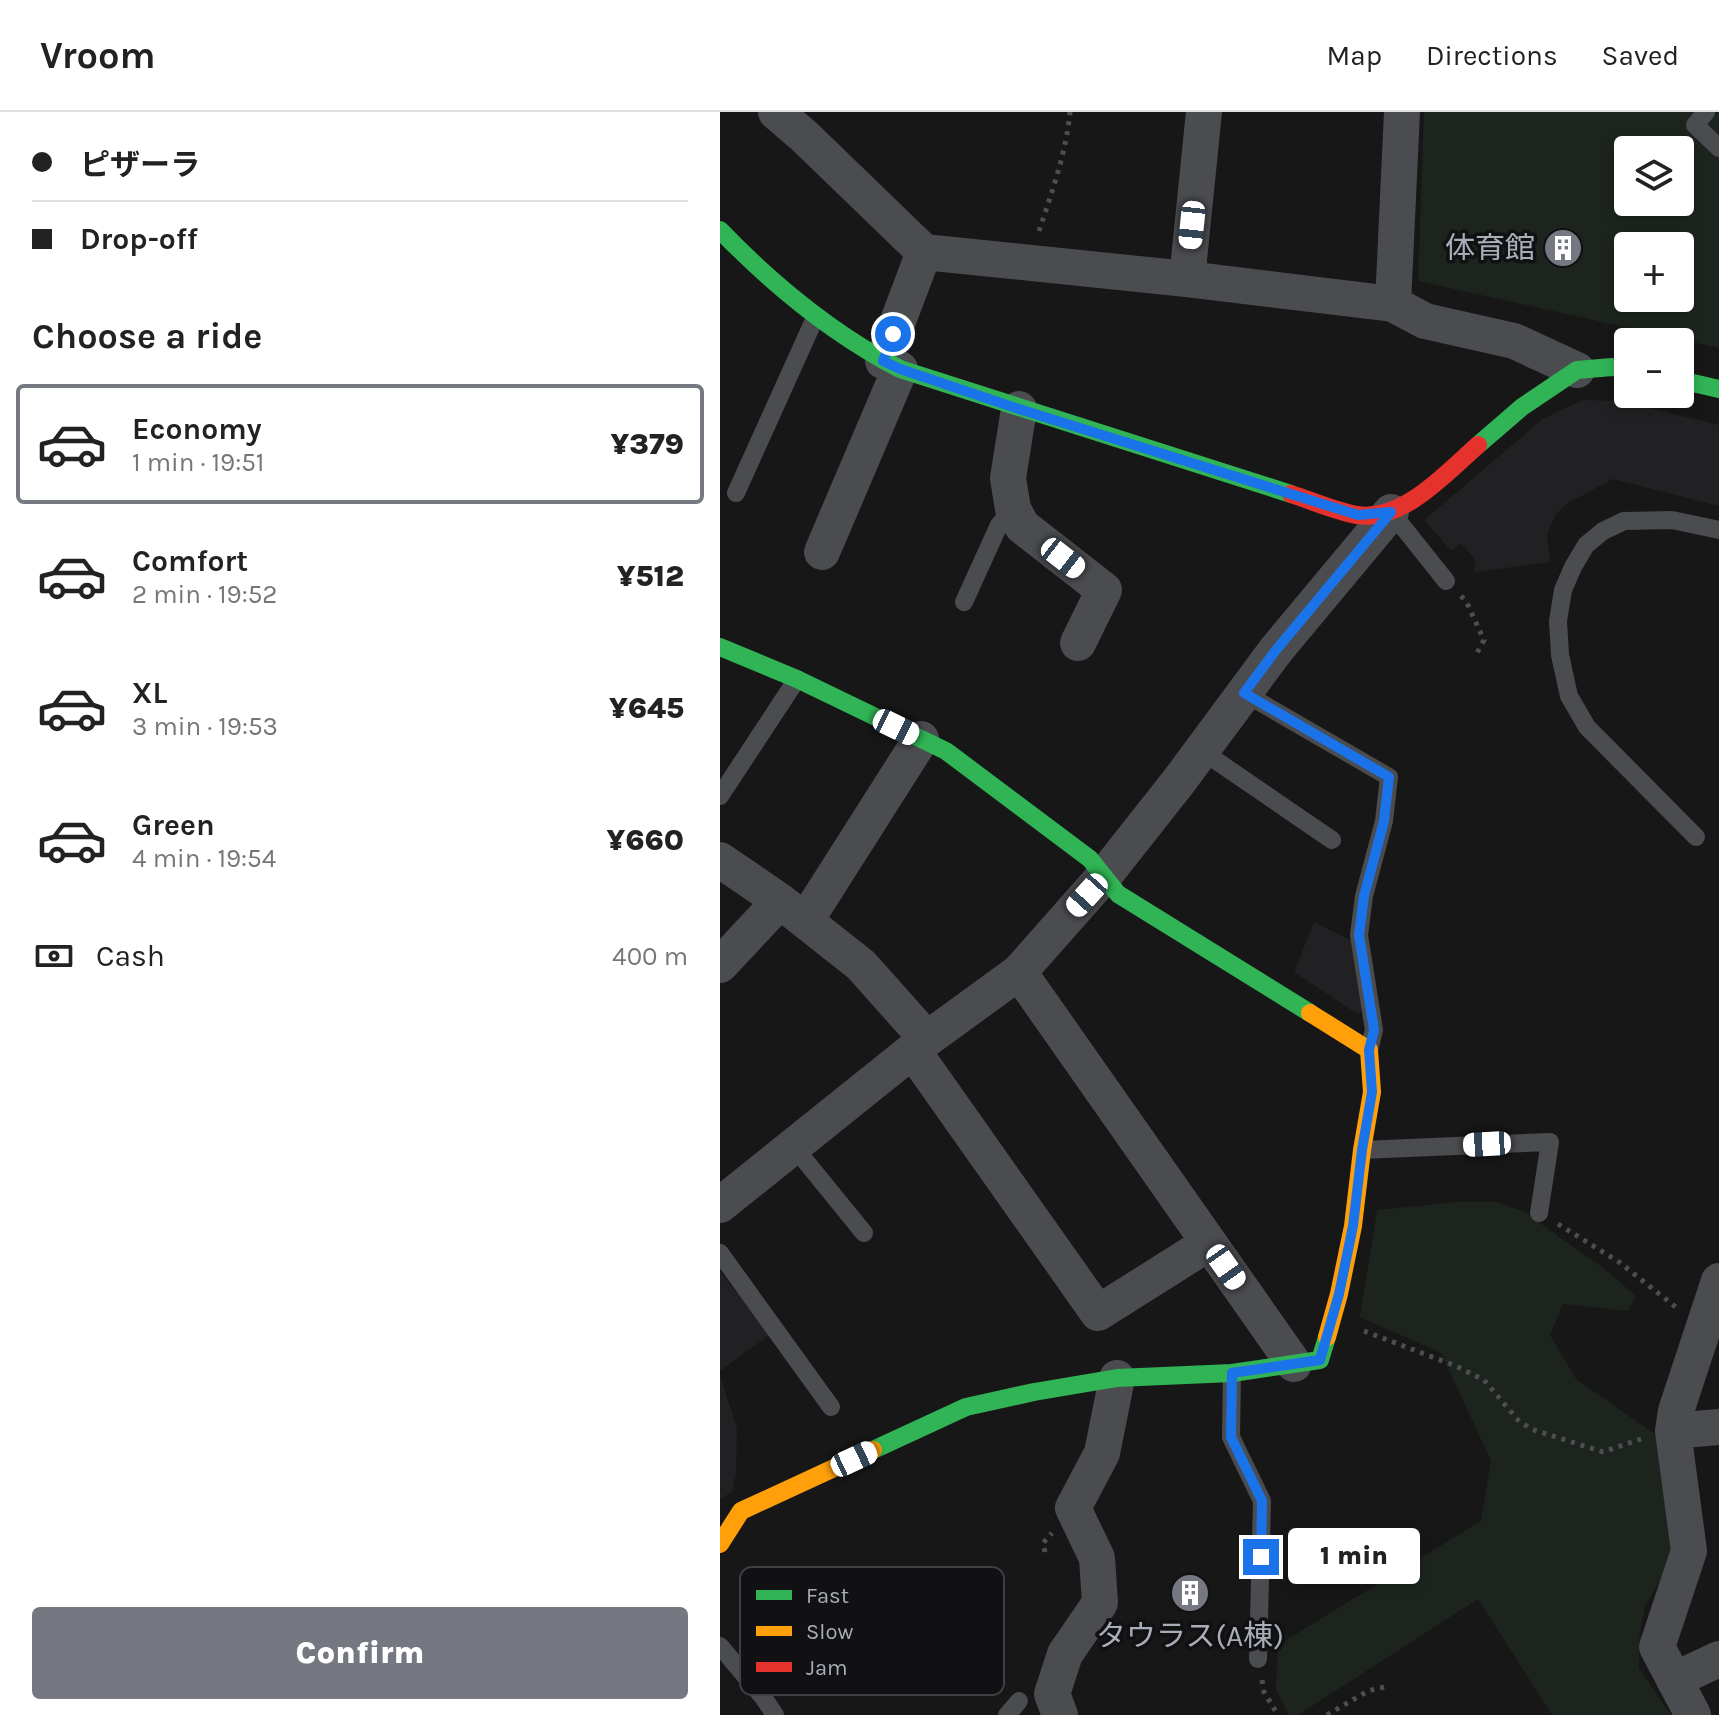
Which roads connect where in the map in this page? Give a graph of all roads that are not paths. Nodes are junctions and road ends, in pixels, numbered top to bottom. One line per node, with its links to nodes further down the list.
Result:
1 (776, 112): 7 (street)
2 (1204, 112): 8 (street)
3 (1402, 112): 9 (street)
4 (1694, 116): 5 (lane)
5 (1719, 148)
6 (720, 230): 10 (street)
7 (924, 252): 8 (street); 11 (street)
8 (1187, 279): 9 (street)
9 (1393, 304): 13 (street)
10 (815, 318): 11 (street); 17 (lane)
11 (892, 365): 16 (street); 21 (street)
12 (1614, 367): 13 (street)
13 (1577, 370): 19 (street)
14 (1694, 383): 15 (street)
15 (1719, 389)
16 (1019, 409): 18 (street); 19 (street)
17 (736, 493)
18 (1013, 509): 23 (lane); 24 (street)
19 (1391, 512): 22 (lane); 27 (street)
20 (1719, 530): 31 (lane)
21 (822, 552)
22 (1446, 581)
23 (964, 602)
24 (1078, 643)
25 (720, 647): 26 (street)
26 (797, 679): 28 (street); 30 (lane)
27 (1244, 693): 29 (street); 39 (lane)
28 (921, 739): 34 (street); 35 (street)
29 (1202, 751): 32 (lane); 34 (street)
30 (720, 796)
31 (1696, 837)
32 (1332, 840)
33 (720, 860): 35 (street)
34 (1104, 876): 37 (street); 39 (street)
35 (793, 910): 36 (street); 38 (street)
36 (720, 965)
37 (1019, 972): 38 (street); 45 (street)
38 (920, 1045): 40 (street); 45 (street)
39 (1369, 1050): 41 (street)
40 (794, 1147): 42 (street); 44 (lane)
41 (1362, 1150): 43 (lane); 48 (street)
42 (720, 1205)
43 (1539, 1213)
44 (864, 1233)
45 (1209, 1243): 48 (street)
46 (720, 1253): 51 (lane)
47 (1719, 1281): 53 (street)
48 (1294, 1364): 49 (street)
49 (1232, 1373): 50 (street); 56 (lane)
50 (1117, 1378): 54 (street); 62 (street)
51 (831, 1407)
52 (1719, 1427): 53 (street)
53 (1673, 1431): 59 (street)
54 (720, 1544)
55 (720, 1646): 58 (lane)
56 (1258, 1659)
57 (1719, 1659): 59 (street)
58 (740, 1670)
59 (1674, 1680): 63 (street)
60 (761, 1695): 61 (lane)
61 (775, 1715)
62 (1060, 1715)
63 (1693, 1715)

